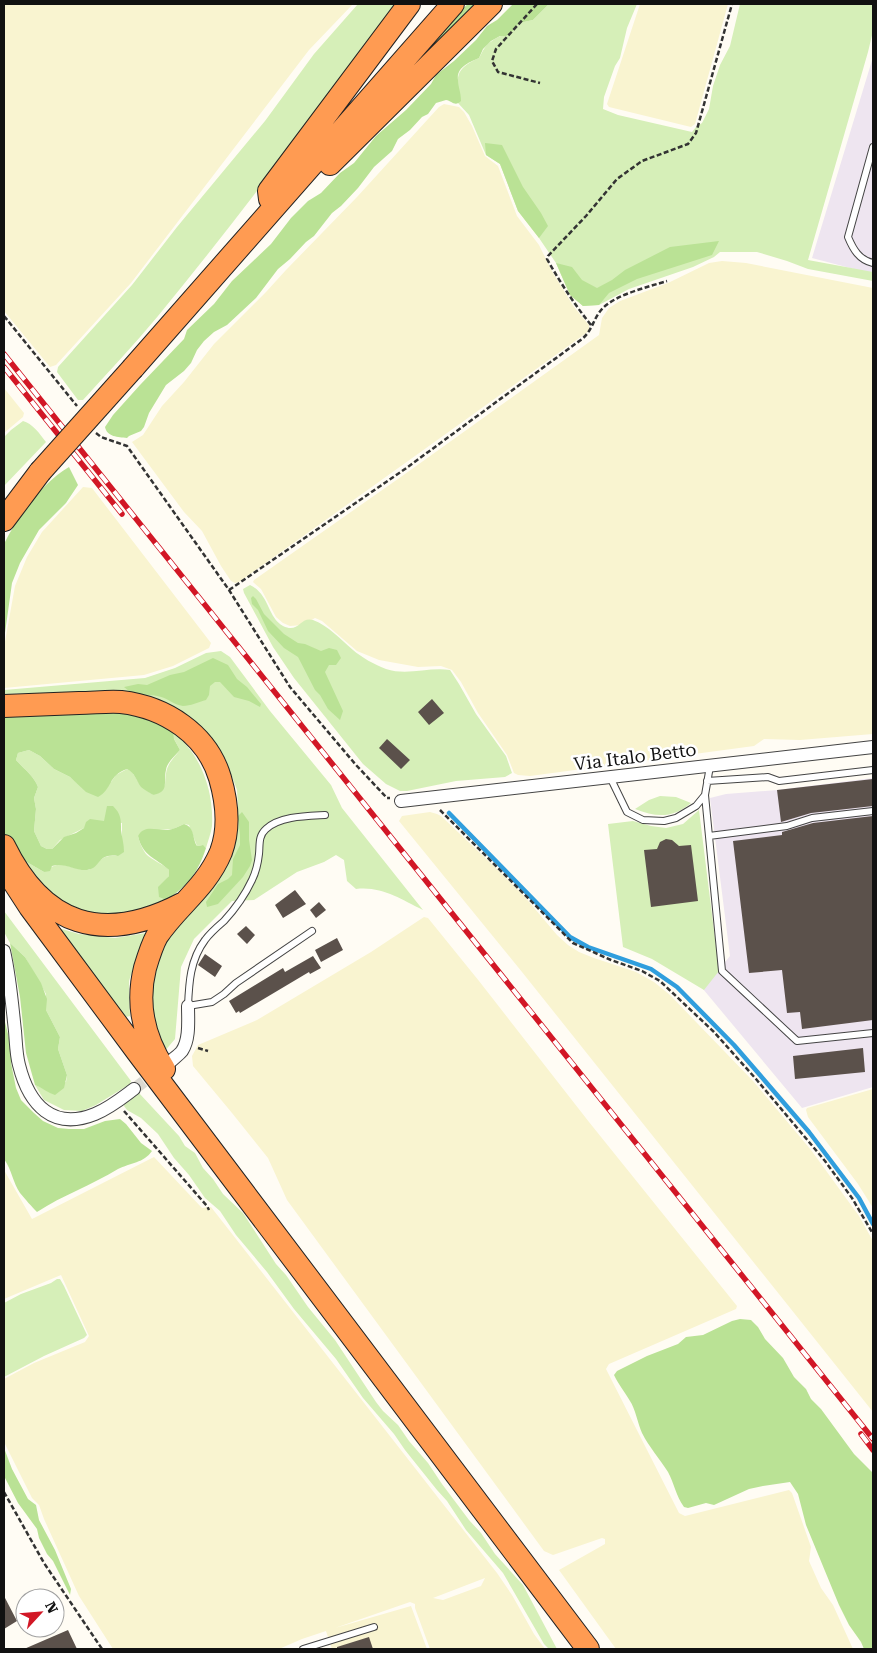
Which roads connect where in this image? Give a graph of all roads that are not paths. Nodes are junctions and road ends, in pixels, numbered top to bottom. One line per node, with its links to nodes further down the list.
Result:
1 (409, 4): 5 (highway)
2 (453, 4): 5 (highway)
3 (491, 4): 5 (highway)
4 (873, 147): 6 (lane)
5 (271, 210): 7 (highway, bridge)
6 (873, 263)
7 (4, 520)
8 (4, 706): 22 (highway)
9 (873, 747): 10 (street, Via Italo Betto)
10 (710, 766): 12 (street, Via Italo Betto); 13 (lane)
11 (873, 770): 13 (lane)
12 (610, 777): 14 (lane); 15 (street, Via Italo Betto)
13 (708, 781): 14 (lane)
14 (705, 795): 18 (lane)
15 (401, 801)
16 (873, 811): 18 (lane)
17 (325, 815): 26 (lane)
18 (709, 836): 27 (lane)
19 (4, 846): 22 (highway)
20 (4, 867): 24 (highway)
21 (4, 892): 24 (highway)
22 (187, 901): 30 (highway)
23 (312, 931): 26 (lane)
24 (53, 938): 30 (highway)
25 (4, 951): 29 (street)
26 (188, 1006): 28 (street)
27 (873, 1033)
28 (167, 1065)
29 (134, 1089)
30 (187, 1115): 33 (highway)
31 (374, 1627): 32 (lane)
32 (303, 1649)
33 (588, 1649)

